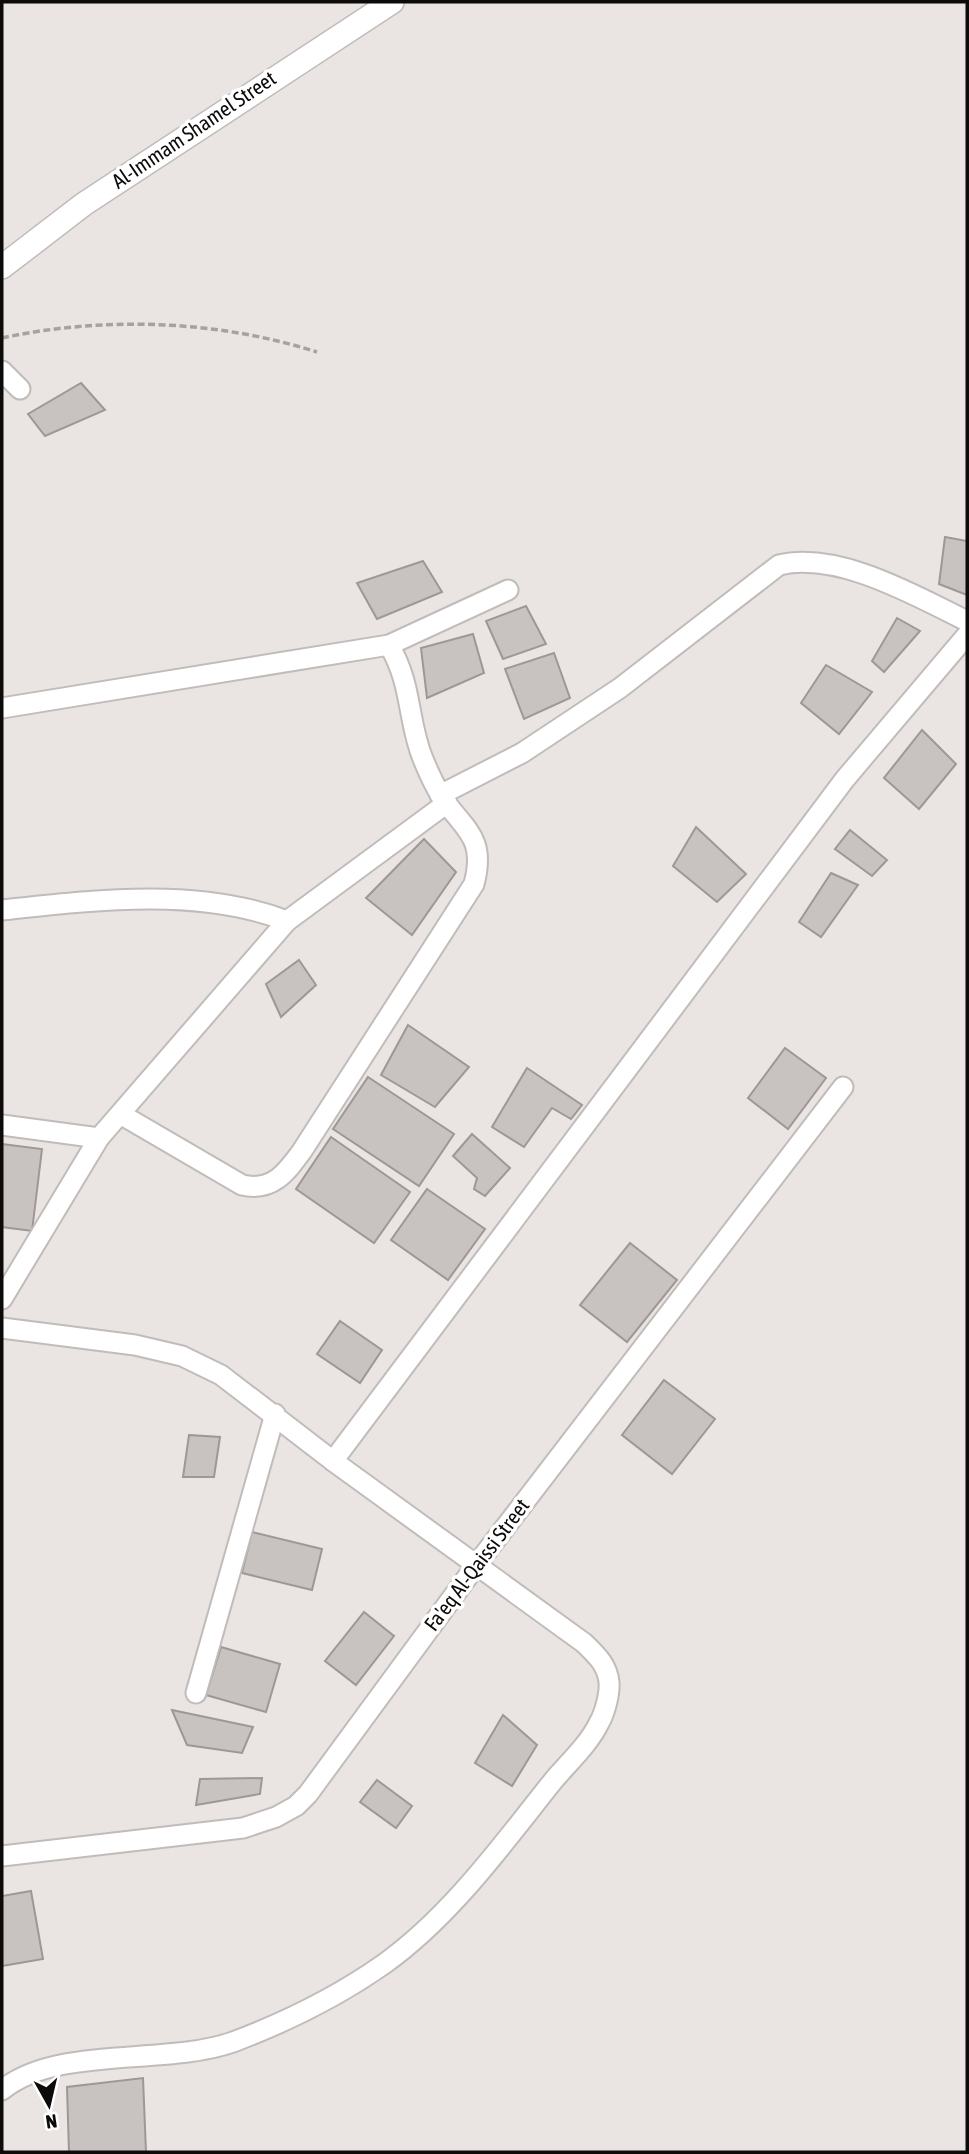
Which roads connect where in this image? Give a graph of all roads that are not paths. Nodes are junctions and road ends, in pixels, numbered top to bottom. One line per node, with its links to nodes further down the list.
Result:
1 (393, 2): 2 (street, Al-Immam Shamel Street)
2 (2, 267)
3 (2, 371): 4 (street)
4 (20, 388)
5 (508, 590): 8 (street)
6 (967, 621): 10 (street)
7 (967, 635): 20 (street)
8 (389, 645): 9 (street); 10 (street)
9 (2, 708)
10 (444, 799): 12 (street); 14 (street)
11 (2, 910): 12 (street)
12 (287, 921): 14 (street)
13 (843, 1087): 21 (street, Fa'eq Al-Qaissi Street)
14 (122, 1115): 16 (street)
15 (2, 1125): 16 (street)
16 (99, 1139): 17 (street)
17 (2, 1299)
18 (2, 1328): 19 (street)
19 (275, 1414): 20 (street); 22 (street)
20 (332, 1461): 21 (street)
21 (477, 1564): 23 (street, Fa'eq Al-Qaissi Street); 24 (street)
22 (197, 1693)
23 (2, 1856)
24 (2, 2090)

